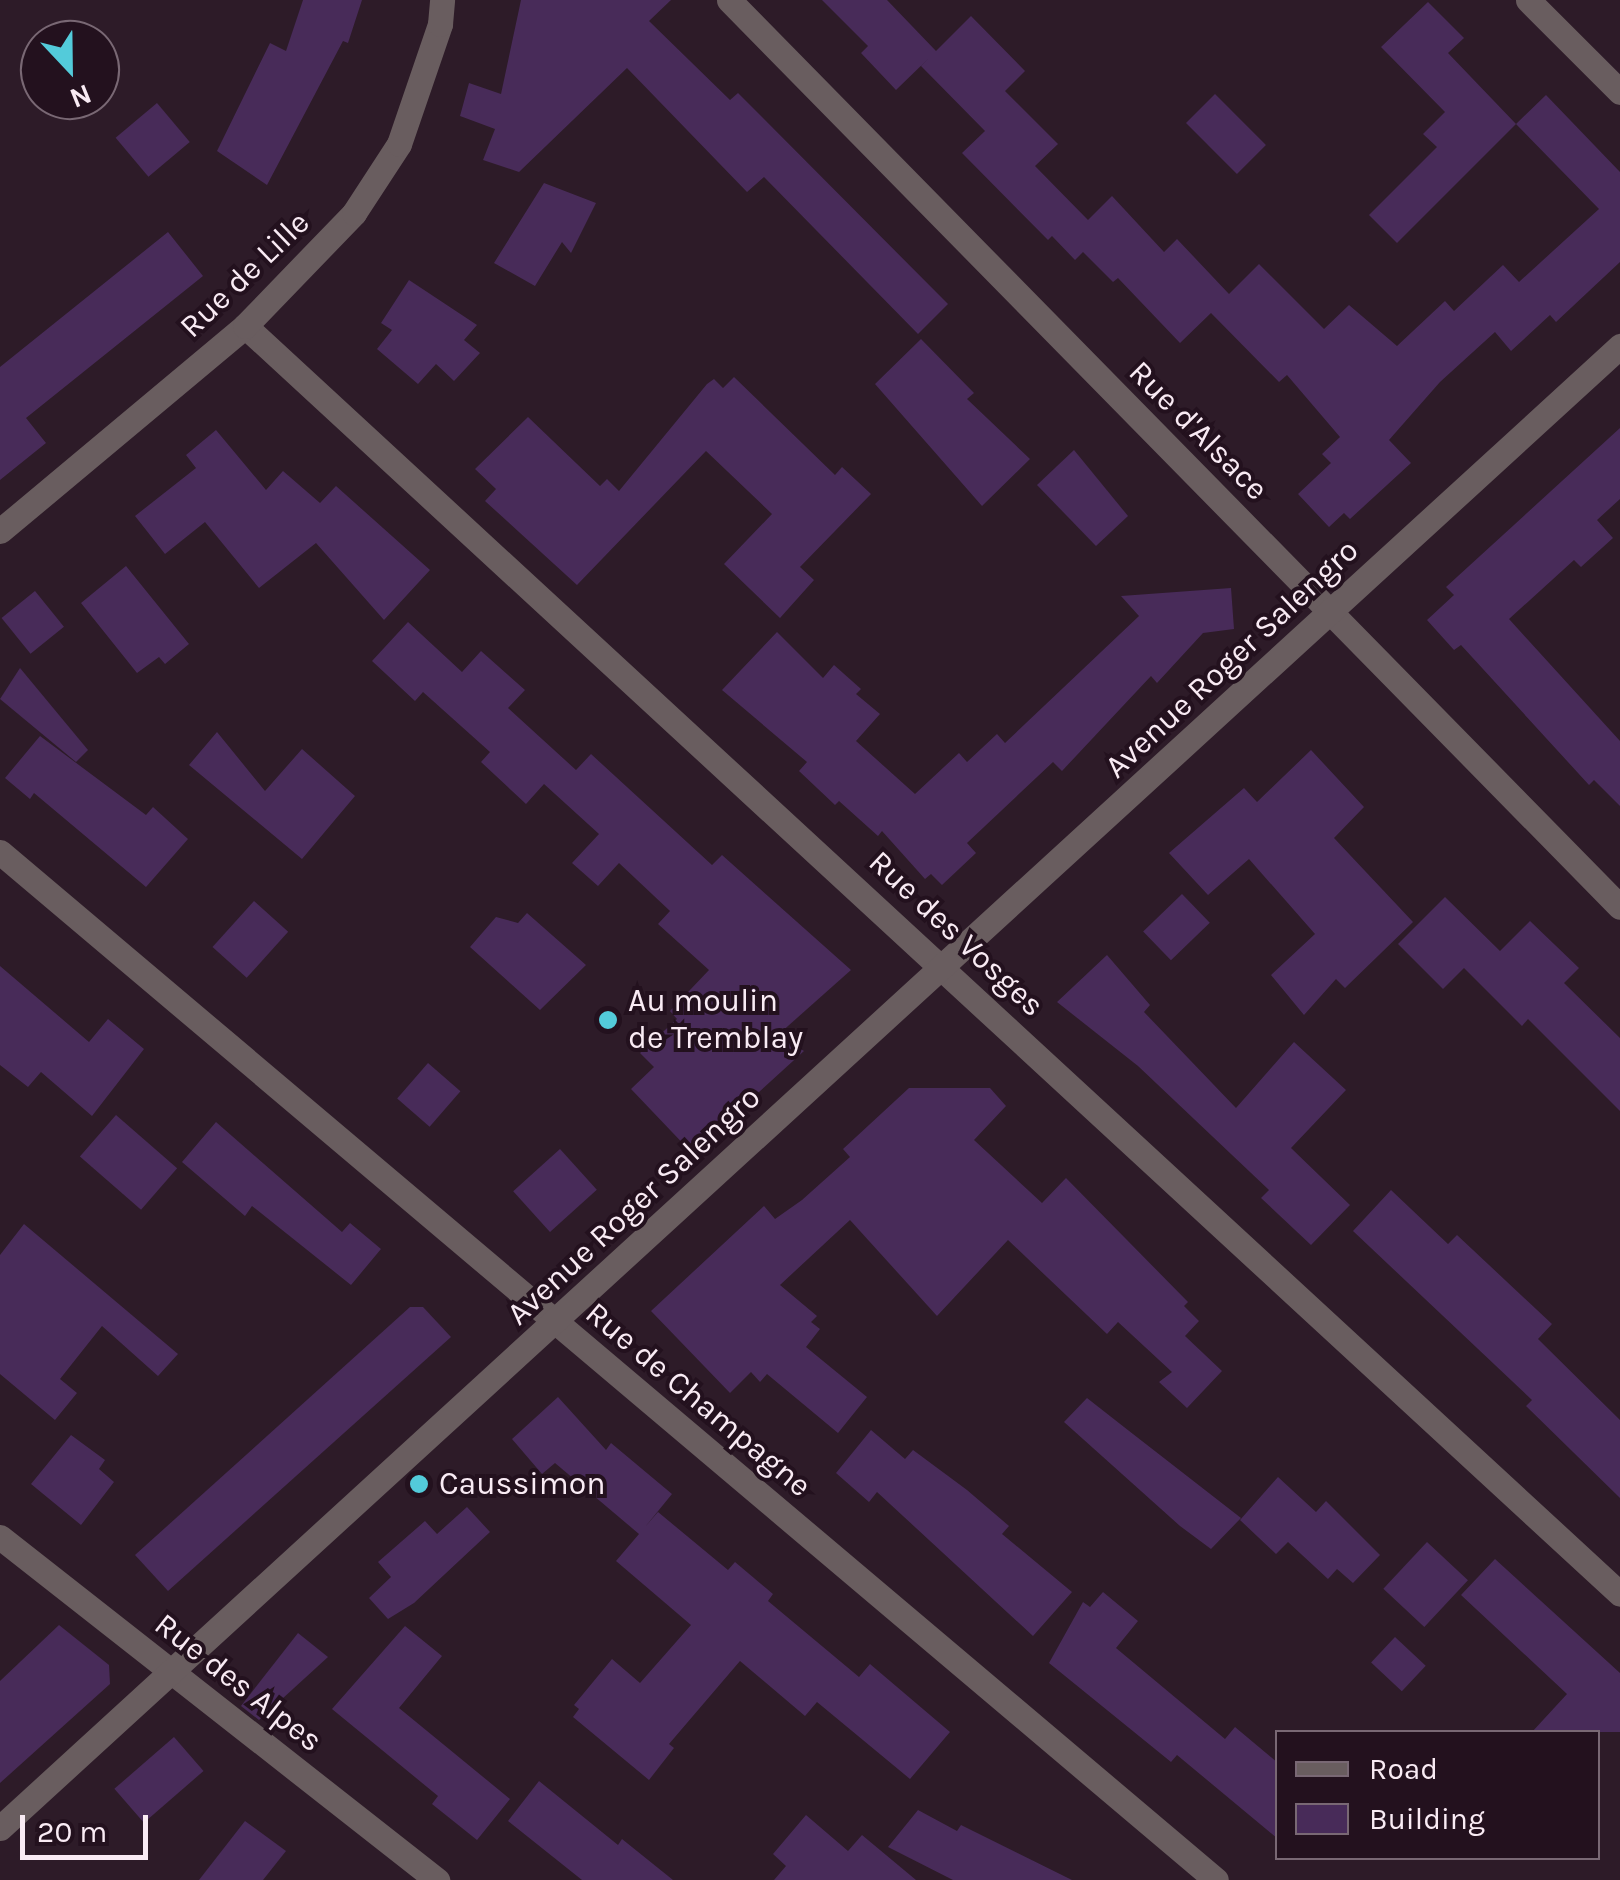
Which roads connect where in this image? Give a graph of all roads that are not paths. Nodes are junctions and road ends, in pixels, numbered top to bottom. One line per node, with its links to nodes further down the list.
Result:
1 (442, 0): 5 (street, Rue de Lille)
2 (729, 0): 8 (street, Rue d'Alsace)
3 (1528, 0): 4 (street)
4 (1620, 92)
5 (245, 326): 7 (street, Rue de Lille); 11 (street, Rue des Vosges)
6 (1620, 346): 8 (street, Avenue Roger Salengro)
7 (0, 531)
8 (1332, 613): 10 (street, Rue d'Alsace); 11 (street, Avenue Roger Salengro)
9 (0, 852): 12 (street, Rue de Champagne)
10 (1620, 907)
11 (943, 966): 12 (street, Avenue Roger Salengro); 14 (street, Rue des Vosges)
12 (555, 1322): 15 (street, Avenue Roger Salengro); 18 (street, Rue de Champagne)
13 (0, 1538): 15 (street, Rue des Alpes)
14 (1620, 1594)
15 (172, 1673): 16 (street, Avenue Roger Salengro); 17 (street, Rue des Alpes)
16 (0, 1828)
17 (437, 1880)
18 (1216, 1880)

